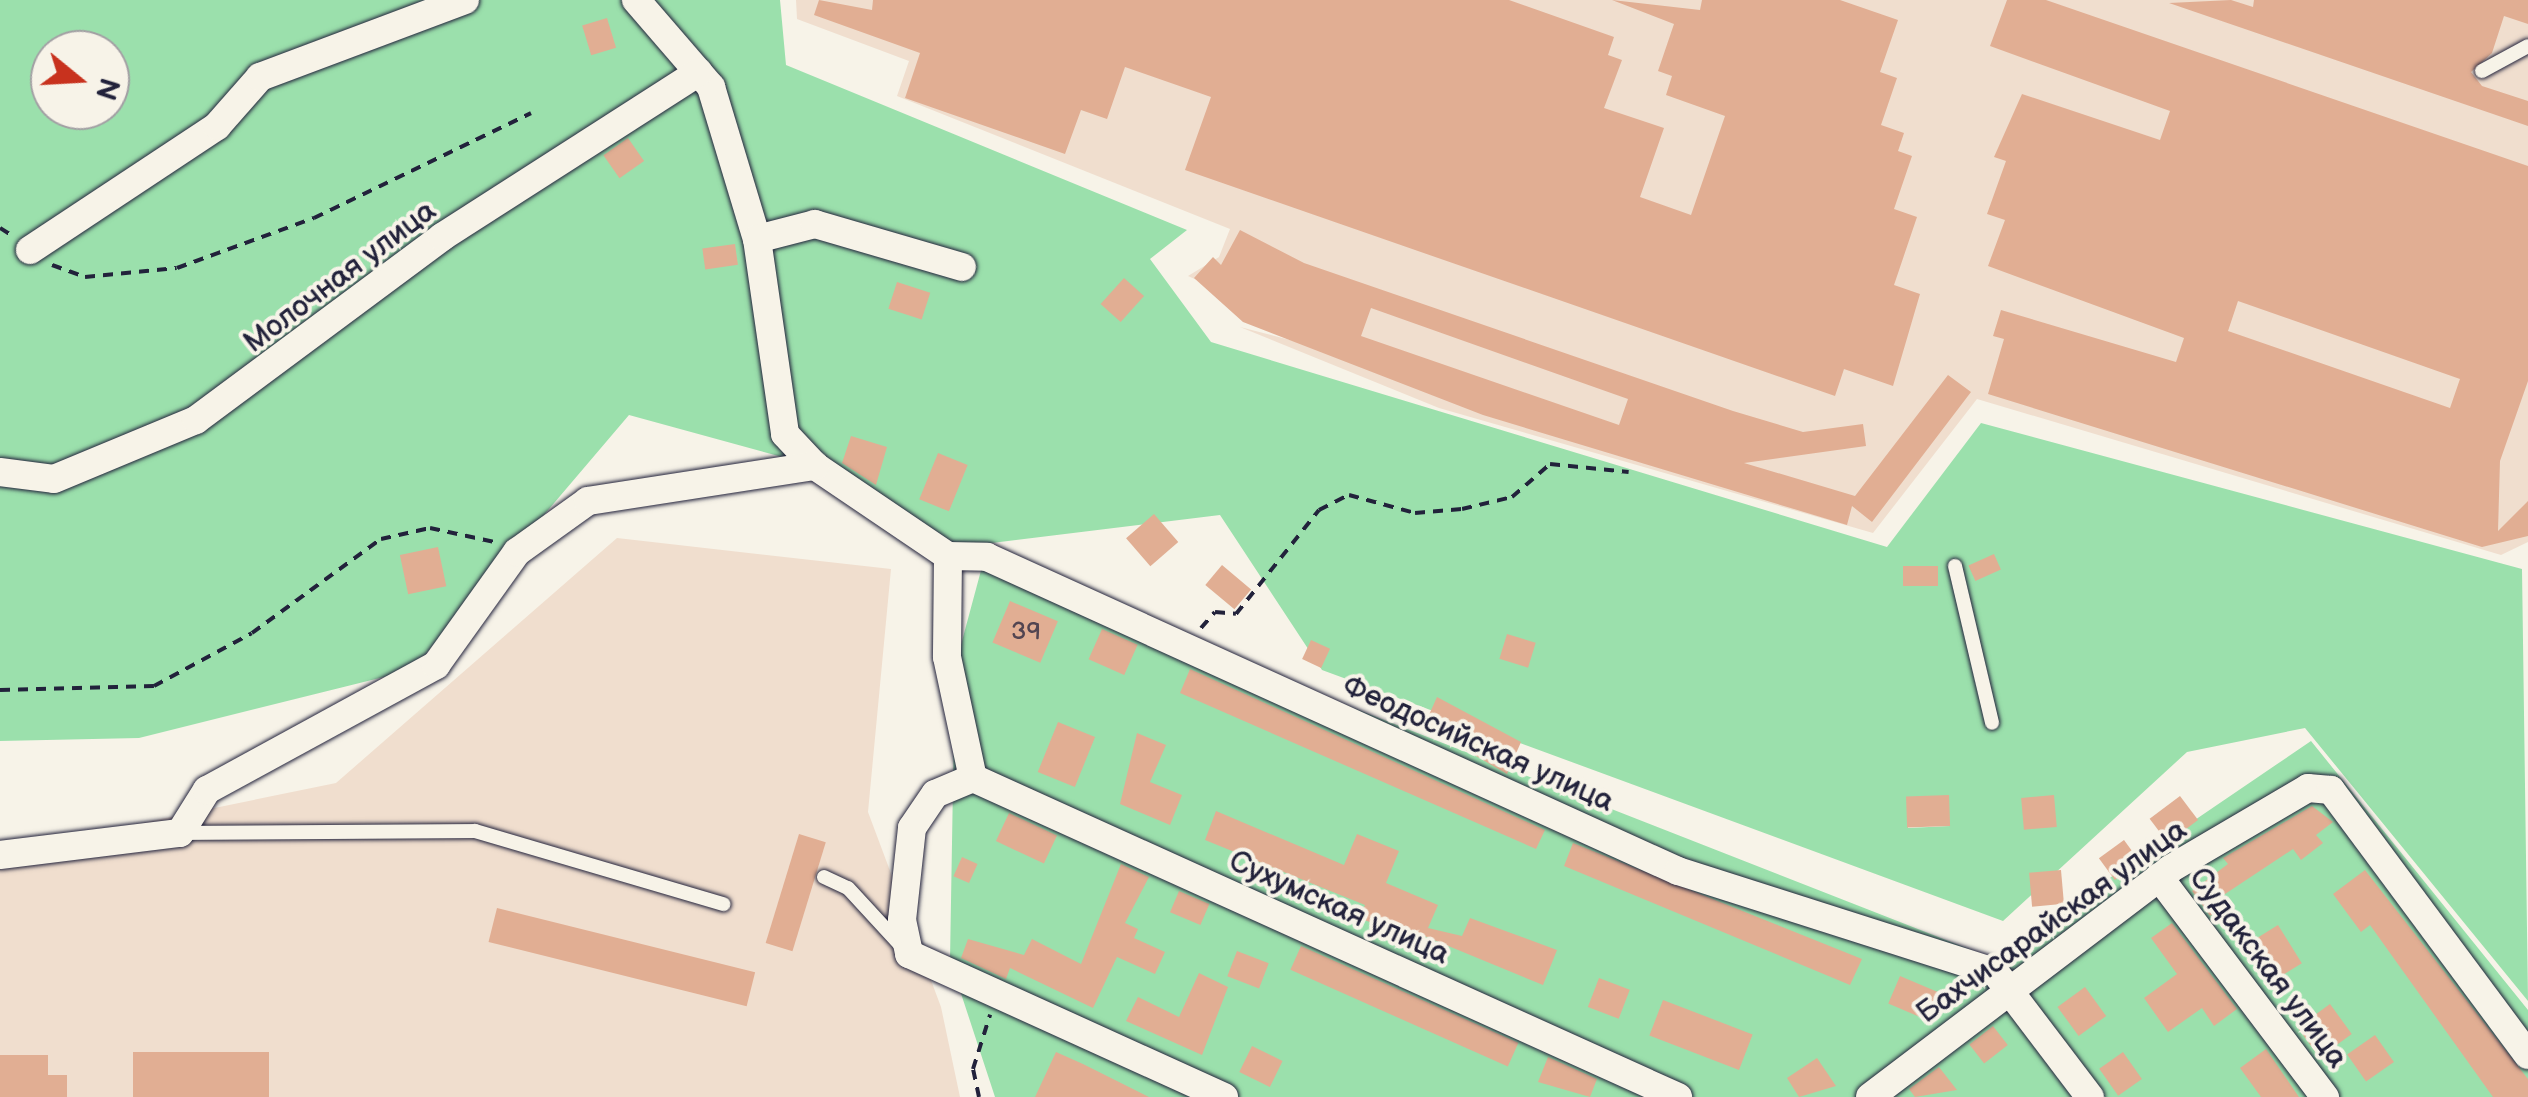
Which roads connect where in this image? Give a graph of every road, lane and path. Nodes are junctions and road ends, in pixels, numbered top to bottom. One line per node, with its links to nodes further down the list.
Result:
1 (465, 0): 9 (street)
2 (636, 0): 4 (street)
3 (2528, 46): 5 (lane)
4 (700, 72): 8 (street); 12 (street, Молочная улица)
5 (2482, 72)
6 (532, 112): 9 (path)
7 (0, 228): 9 (path)
8 (757, 239): 10 (street); 11 (street)
9 (30, 250)
10 (962, 267)
11 (814, 466): 14 (street); 15 (street, Феодосийская улица)
12 (0, 472)
13 (1629, 472): 17 (path)
14 (517, 552): 18 (path); 21 (street)
15 (948, 556): 17 (street, Феодосийская улица); 20 (street)
16 (1954, 566): 19 (lane)
17 (1185, 647): 27 (street, Феодосийская улица)
18 (0, 690)
19 (1992, 723)
20 (973, 778): 26 (street); 32 (street, Сухумская улица)
21 (180, 833): 22 (street); 25 (lane)
22 (0, 855)
23 (2159, 877): 27 (street, Бахчисарайская улица); 29 (street, Бахчисарайская улица); 35 (street, Судакская улица)
24 (824, 878): 26 (lane)
25 (723, 904)
26 (910, 954): 28 (street)
27 (2012, 991): 33 (street, Бахчисарайская улица); 34 (street, Феодосийская улица)
28 (999, 997): 30 (path); 31 (street)
29 (2528, 1055)
30 (978, 1097)
31 (1224, 1097)
32 (1678, 1097)
33 (1870, 1097)
34 (2090, 1097)
35 (2326, 1097)

